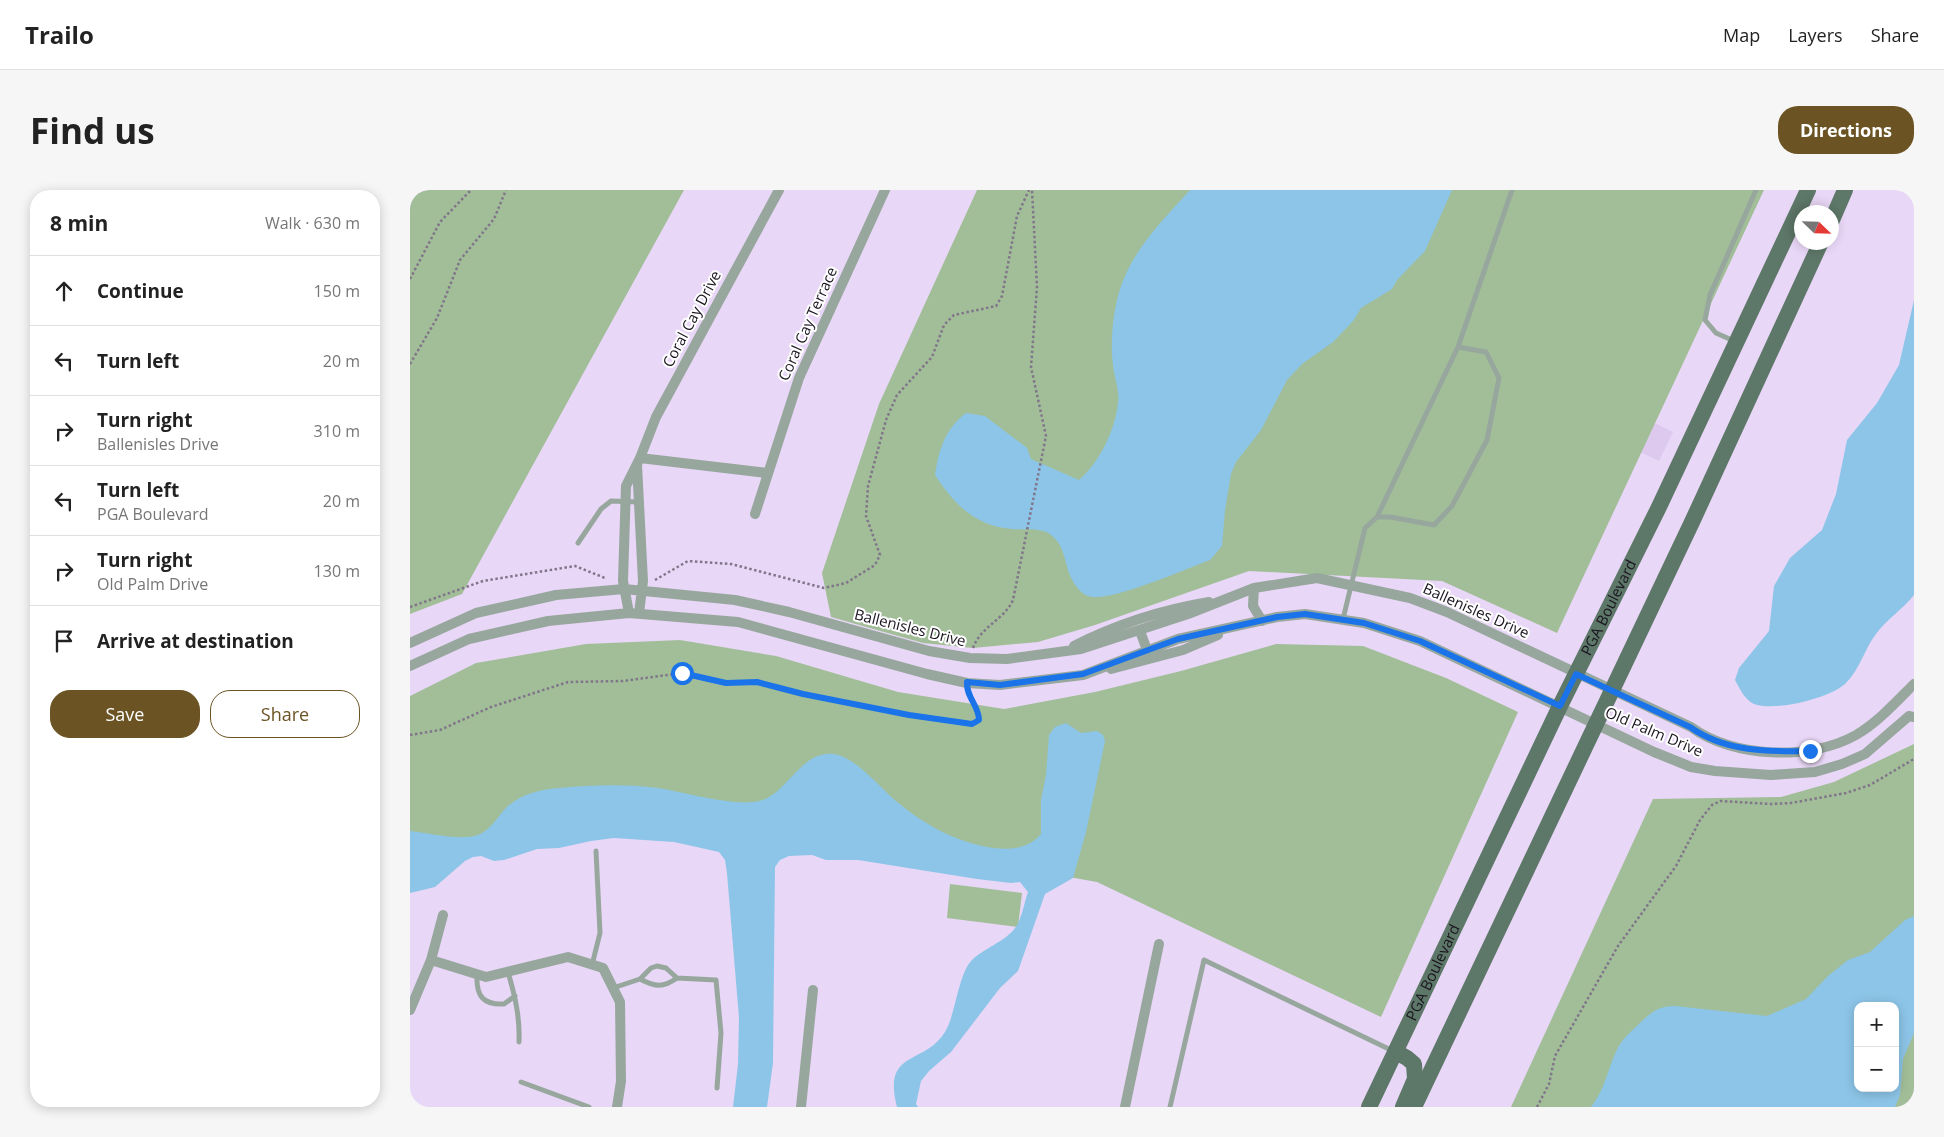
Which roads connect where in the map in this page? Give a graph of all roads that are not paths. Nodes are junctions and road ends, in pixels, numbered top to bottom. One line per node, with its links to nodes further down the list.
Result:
1 (780, 190): 11 (street, Coral Cay Drive)
2 (885, 190): 12 (street, Coral Cay Terrace)
3 (1512, 190): 10 (lane)
4 (1756, 190): 9 (lane)
5 (1808, 190): 9 (main road, PGA Boulevard)
6 (1845, 190): 7 (main road)
7 (1838, 205)
8 (1817, 250): 36 (main road)
9 (1737, 342): 33 (main road, PGA Boulevard)
10 (1458, 347): 16 (lane); 16 (lane)
11 (639, 461): 12 (street); 13 (street, Coral Cay Drive); 14 (street, Coral Cay Drive)
12 (767, 473): 15 (street, Coral Cay Terrace)
13 (627, 502): 14 (lane); 17 (lane); 19 (street, Coral Cay Drive)
14 (640, 502): 20 (street, Coral Cay Drive)
15 (756, 514)
16 (1377, 518): 18 (lane)
17 (578, 543)
18 (1350, 583): 21 (street, Ballenisles Drive); 24 (lane); 33 (street, Ballenisles Drive)
19 (624, 585): 20 (street, Ballenisles Drive); 23 (street, Coral Cay Drive); 28 (street, Ballenisles Drive)
20 (643, 585): 23 (street, Coral Cay Drive); 29 (street, Ballenisles Drive)
21 (1254, 588): 22 (street, Ballenisles Drive); 25 (street)
22 (1231, 598): 27 (street, Ballenisles Drive); 29 (street)
23 (634, 613): 31 (street); 32 (street)
24 (1343, 619): 25 (street); 37 (street)
25 (1262, 621): 26 (street)
26 (1241, 626): 30 (street); 32 (street)
27 (1140, 631): 29 (street, Ballenisles Drive); 30 (street)
28 (410, 643)
29 (1066, 650)
30 (1147, 650): 32 (street)
31 (410, 666)
32 (1083, 674)
33 (1576, 674): 34 (street, Ballenisles Drive); 37 (main road, PGA Boulevard)
34 (1594, 682): 36 (street, Old Palm Drive)
35 (1914, 684): 36 (street, Old Palm Drive)
36 (1612, 690): 39 (main road)
37 (1560, 706): 39 (street, Old Palm Drive); 54 (main road, PGA Boulevard)
38 (1912, 716): 39 (street, Old Palm Drive)
39 (1596, 724): 64 (main road)
40 (596, 851): 44 (lane)
41 (443, 915): 43 (street)
42 (1159, 944): 60 (street)
43 (431, 960): 46 (street); 52 (street)
44 (592, 965): 45 (street); 49 (street)
45 (508, 972): 46 (street); 51 (lane)
46 (477, 975): 51 (lane)
47 (677, 978): 48 (lane); 48 (lane); 56 (lane)
48 (640, 979): 49 (lane)
49 (613, 988): 58 (street)
50 (813, 990): 59 (street)
51 (515, 996): 53 (lane)
52 (410, 1010)
53 (519, 1042)
54 (1396, 1052): 61 (lane); 62 (main road, PGA Boulevard); 63 (main road)
55 (521, 1082): 57 (lane)
56 (717, 1088)
57 (589, 1107)
58 (616, 1107)
59 (801, 1107)
60 (1125, 1107)
61 (1170, 1107)
62 (1369, 1107)
63 (1403, 1107)
64 (1414, 1107)

